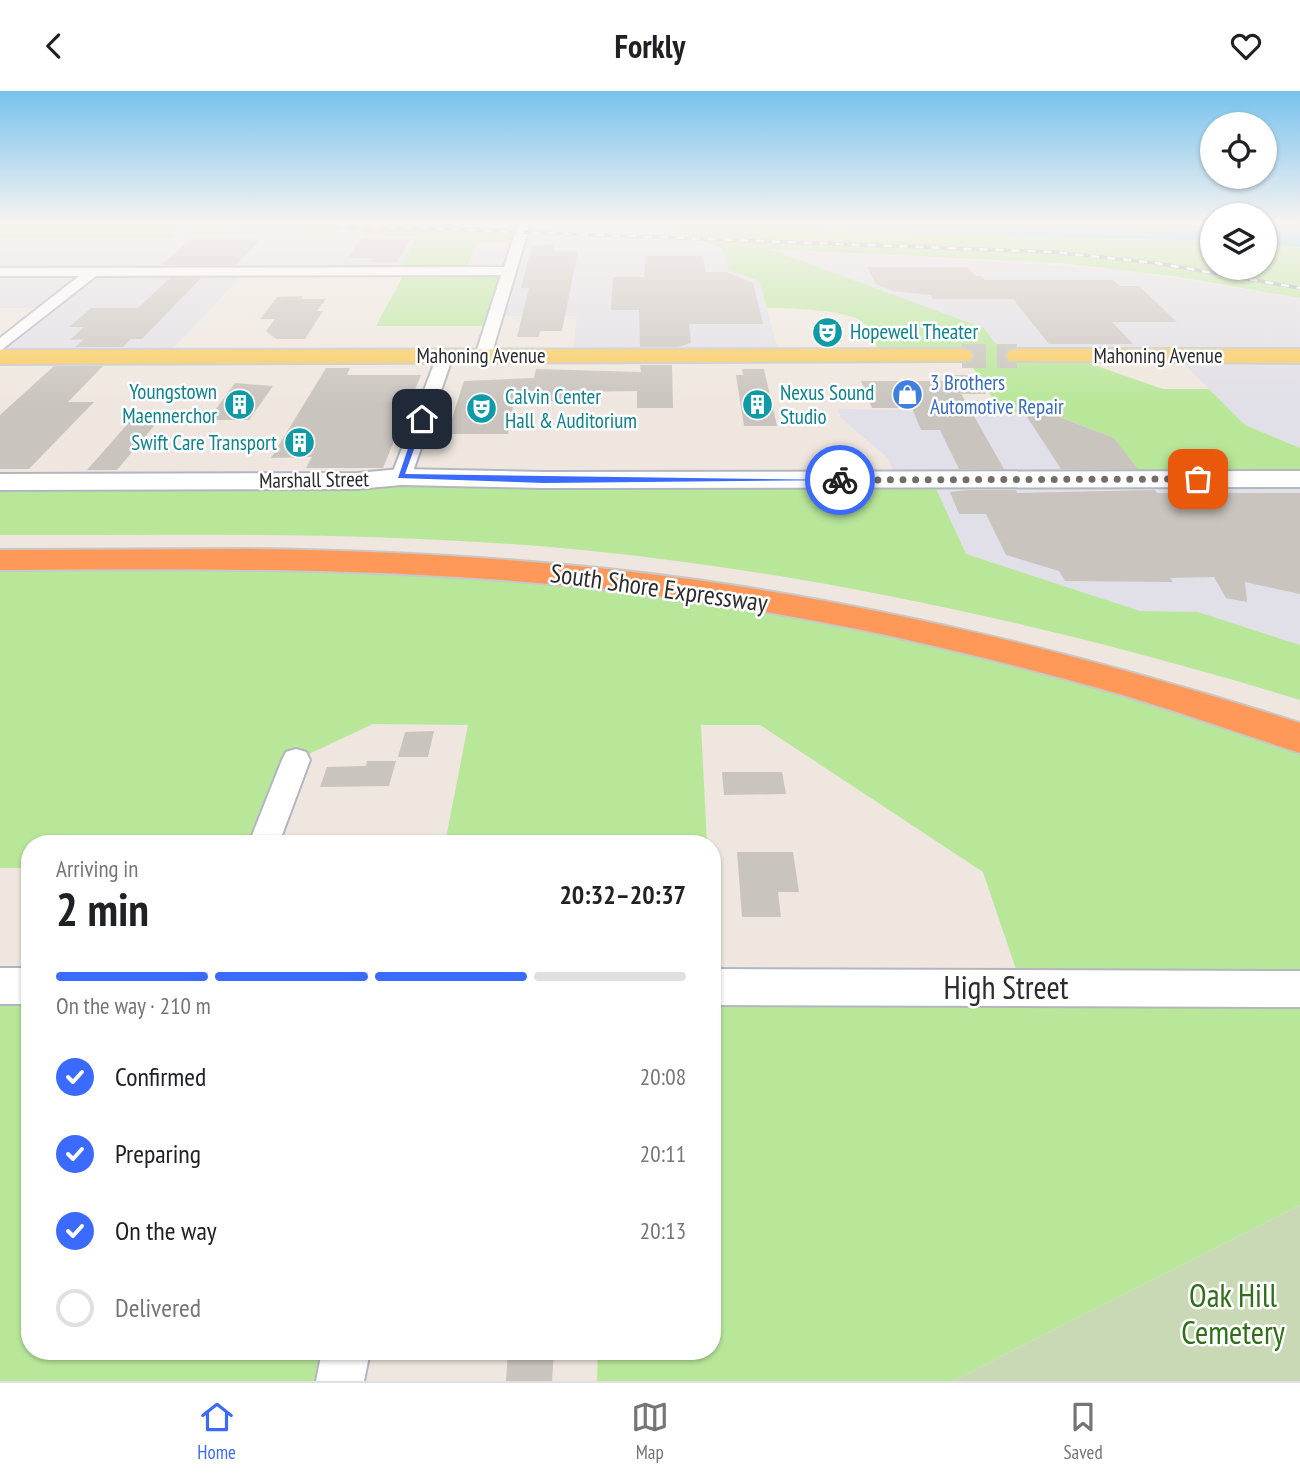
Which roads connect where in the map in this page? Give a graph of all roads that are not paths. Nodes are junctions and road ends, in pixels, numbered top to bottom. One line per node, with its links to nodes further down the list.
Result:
1 (78, 284): 3 (street)
2 (506, 284): 5 (street)
3 (0, 346)
4 (445, 356): 5 (main road, Mahoning Avenue); 9 (main road, Mahoning Avenue); 10 (street)
5 (483, 356): 6 (main road, Mahoning Avenue)
6 (962, 356)
7 (1017, 356): 8 (main road, Mahoning Avenue)
8 (1300, 356)
9 (0, 357)
10 (401, 477): 11 (street, Marshall Street); 12 (street, Marshall Street)
11 (1300, 479)
12 (0, 482)
13 (0, 560): 14 (highway, South Shore Expressway)
14 (1300, 738)
15 (296, 760): 16 (street)
16 (267, 835)
17 (0, 986): 18 (street)
18 (21, 986)
19 (721, 987): 20 (street, High Street)
20 (1300, 989)
21 (344, 1360): 22 (street)
22 (340, 1381)

